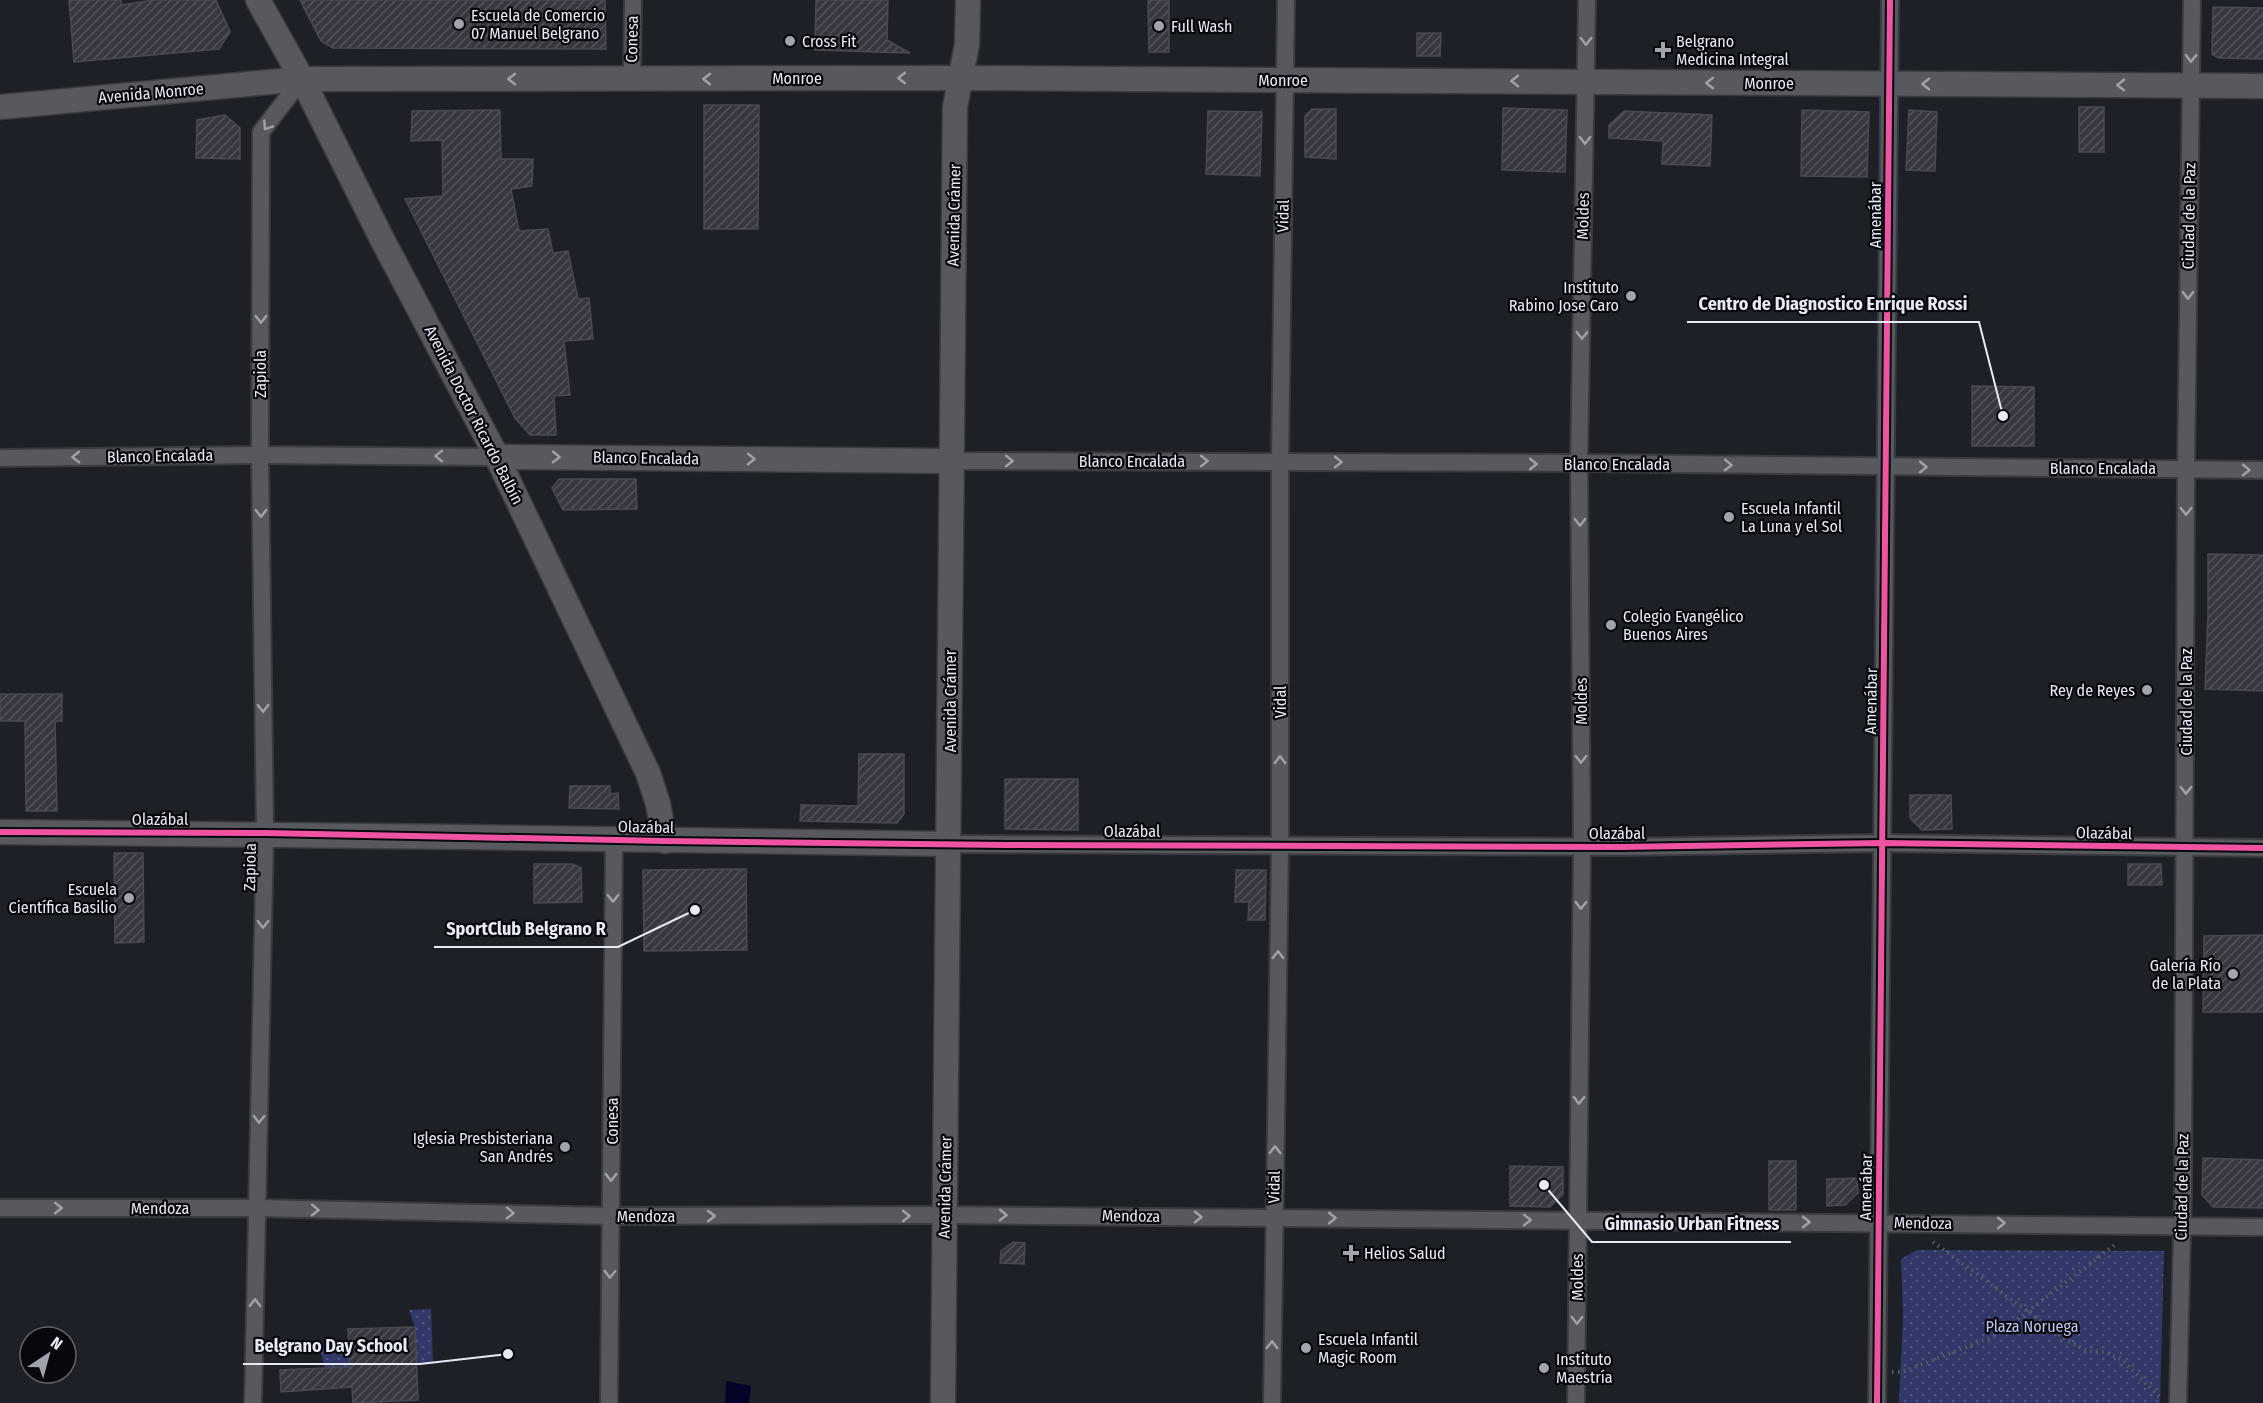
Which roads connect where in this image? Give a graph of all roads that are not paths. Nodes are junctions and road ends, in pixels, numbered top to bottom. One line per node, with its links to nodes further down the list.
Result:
1 (258, 0): 9 (main road, Avenida Doctor Ricardo Balbín)
2 (633, 0): 10 (street, Conesa)
3 (968, 0): 8 (main road, Avenida Crámer)
4 (1286, 0): 11 (street, Vidal)
5 (1587, 0): 12 (street, Moldes, one-way to 12)
6 (1890, 0): 13 (street, Amenábar)
7 (2192, 0): 14 (street, Ciudad de la Paz, one-way to 14)
8 (961, 78): 10 (main road, Monroe, one-way to 10); 11 (main road, Monroe); 20 (main road, Avenida Crámer)
9 (302, 79): 10 (main road, Monroe, one-way to 9); 16 (main road, Avenida Monroe); 17 (street, Zapiola, one-way to 17); 18 (main road, Avenida Doctor Ricardo Balbín)
10 (632, 79)
11 (1285, 80): 12 (main road, Monroe, one-way to 11); 21 (street, Vidal)
12 (1586, 82): 13 (main road, Monroe, one-way to 12); 22 (street, Moldes, one-way to 22)
13 (1889, 84): 14 (main road, Monroe, one-way to 13); 23 (street, Amenábar)
14 (2191, 85): 15 (main road, Monroe); 24 (street, Ciudad de la Paz, one-way to 24)
15 (2263, 86)
16 (0, 107)
17 (260, 454): 18 (street, Blanco Encalada, one-way to 17); 19 (street, Blanco Encalada, one-way to 19); 27 (street, Zapiola, one-way to 27)
18 (497, 457): 20 (main road, Blanco Encalada, one-way to 20); 29 (main road, Avenida Doctor Ricardo Balbín)
19 (0, 458)
20 (951, 461): 21 (street, Blanco Encalada, one-way to 21); 31 (main road, Avenida Crámer)
21 (1280, 461): 22 (street, Blanco Encalada, one-way to 22); 32 (street, Vidal, one-way to 21)
22 (1580, 463): 23 (street, Blanco Encalada, one-way to 23); 33 (street, Moldes, one-way to 33)
23 (1887, 466): 24 (street, Blanco Encalada, one-way to 24); 30 (street, Amenábar)
24 (2186, 469): 25 (street, Blanco Encalada, one-way to 25); 34 (street, Ciudad de la Paz, one-way to 34)
25 (2263, 470)
26 (0, 832): 27 (main road, Olazábal)
27 (264, 833): 28 (main road, Olazábal); 37 (street, Zapiola, one-way to 37)
28 (614, 840): 29 (main road, Olazábal); 38 (street, Conesa, one-way to 38)
29 (665, 841): 31 (main road, Olazábal)
30 (1883, 843): 33 (street, Olazábal); 34 (street, Olazábal); 42 (street, Amenábar)
31 (950, 844): 32 (street, Olazábal); 39 (main road, Avenida Crámer)
32 (1280, 846): 33 (street, Olazábal); 40 (street, Vidal, one-way to 32)
33 (1582, 846): 41 (street, Moldes, one-way to 41)
34 (2186, 848): 35 (street, Olazábal); 43 (street, Ciudad de la Paz)
35 (2263, 848)
36 (0, 1208): 37 (street, Mendoza, one-way to 37)
37 (257, 1208): 38 (street, Mendoza, one-way to 38); 45 (street, Zapiola, one-way to 37)
38 (611, 1215): 39 (street, Mendoza, one-way to 39); 46 (street, Conesa, one-way to 46)
39 (944, 1215): 40 (street, Mendoza, one-way to 40); 47 (main road, Avenida Crámer)
40 (1274, 1218): 41 (street, Mendoza, one-way to 41); 48 (street, Vidal, one-way to 40)
41 (1577, 1220): 42 (street, Mendoza, one-way to 42); 49 (street, Moldes, one-way to 49)
42 (1879, 1222): 43 (street, Mendoza, one-way to 43); 50 (street, Amenábar)
43 (2181, 1224): 44 (street, Mendoza); 51 (street, Ciudad de la Paz)
44 (2263, 1227)
45 (253, 1403)
46 (609, 1403)
47 (943, 1403)
48 (1272, 1403)
49 (1576, 1403)
50 (1877, 1403)
51 (2171, 1403)

